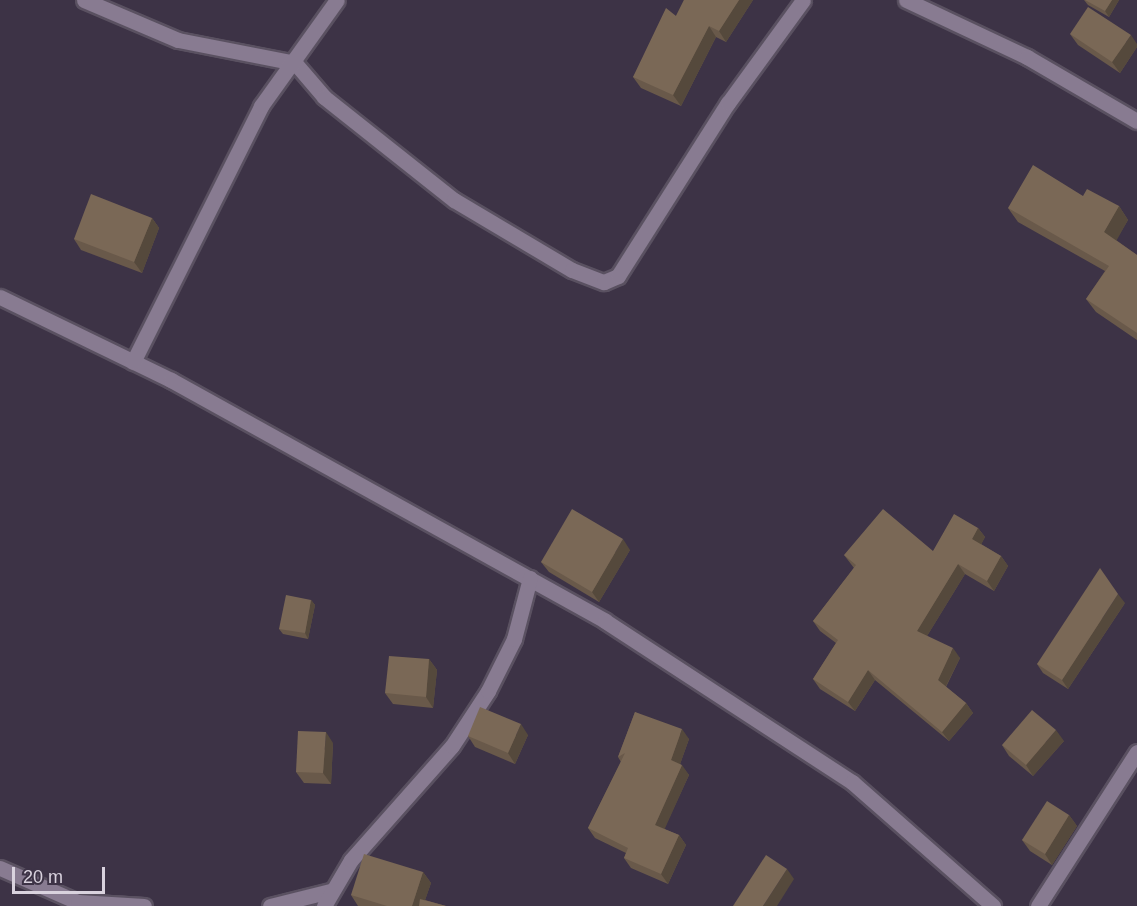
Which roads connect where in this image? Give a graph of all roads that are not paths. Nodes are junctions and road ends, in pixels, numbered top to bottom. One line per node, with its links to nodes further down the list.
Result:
1 (84, 0): 5 (street)
2 (337, 0): 5 (street)
3 (803, 0): 5 (street)
4 (906, 0): 6 (street)
5 (295, 63): 8 (street)
6 (1137, 121)
7 (0, 297): 8 (street)
8 (133, 362): 9 (street)
9 (530, 578): 12 (street); 16 (street)
10 (1137, 752): 17 (street)
11 (0, 868): 13 (street)
12 (330, 891): 14 (street); 15 (street)
13 (144, 906)
14 (270, 906)
15 (324, 906)
16 (993, 906)
17 (1038, 906)

